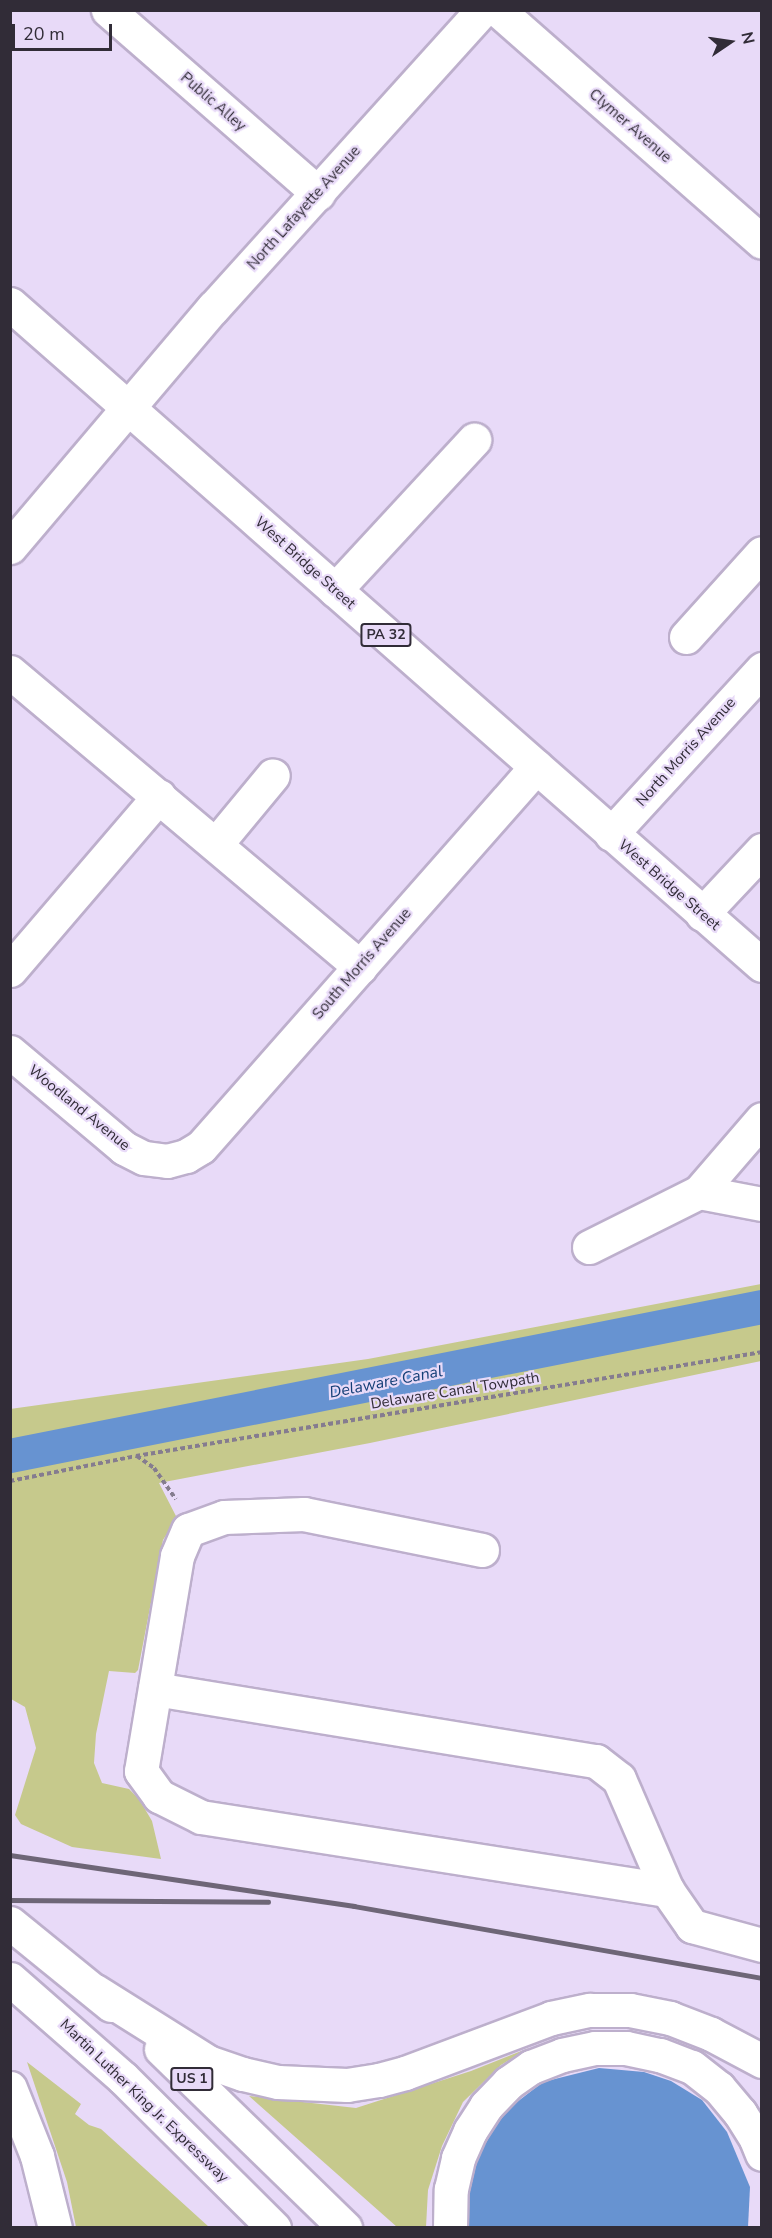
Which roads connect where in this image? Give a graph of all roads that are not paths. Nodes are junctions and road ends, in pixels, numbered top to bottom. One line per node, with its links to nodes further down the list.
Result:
1 (108, 10): 4 (main road, Public Alley)
2 (482, 10): 4 (main road, North Lafayette Avenue)
3 (498, 10): 5 (main road, Clymer Avenue)
4 (318, 193): 7 (main road, North Lafayette Avenue)
5 (762, 242)
6 (10, 304): 7 (main road, West Bridge Street / PA 32)
7 (129, 407): 9 (main road, North Lafayette Avenue); 11 (main road, West Bridge Street / PA 32)
8 (474, 440): 11 (main road)
9 (10, 547)
10 (762, 554): 12 (main road)
11 (335, 590): 15 (main road, West Bridge Street / PA 32)
12 (686, 637)
13 (762, 669): 18 (main road, North Morris Avenue)
14 (10, 672): 17 (main road)
15 (536, 767): 18 (main road, West Bridge Street / PA 32); 23 (main road, South Morris Avenue)
16 (273, 775): 19 (main road)
17 (159, 796): 19 (main road); 24 (main road)
18 (611, 834): 21 (main road, West Bridge Street / PA 32)
19 (216, 844): 23 (main road)
20 (762, 850): 21 (main road)
21 (702, 914): 22 (main road, West Bridge Street / PA 32)
22 (762, 965)
23 (360, 967): 27 (main road, South Morris Avenue)
24 (10, 970)
25 (10, 1052): 27 (main road, Woodland Avenue)
26 (762, 1119): 28 (main road)
27 (186, 1156)
28 (699, 1192): 29 (main road); 30 (main road)
29 (762, 1204)
30 (589, 1247)
31 (482, 1550): 32 (main road)
32 (155, 1689): 33 (main road); 33 (main road)
33 (667, 1890): 35 (main road)
34 (21, 1931): 37 (main road, US 1)
35 (762, 1945)
36 (10, 1979): 42 (main road, Martin Luther King Jr. Expressway)
37 (95, 1991): 38 (main road); 43 (main road, US 1)
38 (762, 2061)
39 (10, 2088): 41 (main road)
40 (762, 2154): 44 (main road)
41 (55, 2228)
42 (274, 2228)
43 (345, 2228)
44 (450, 2228)

